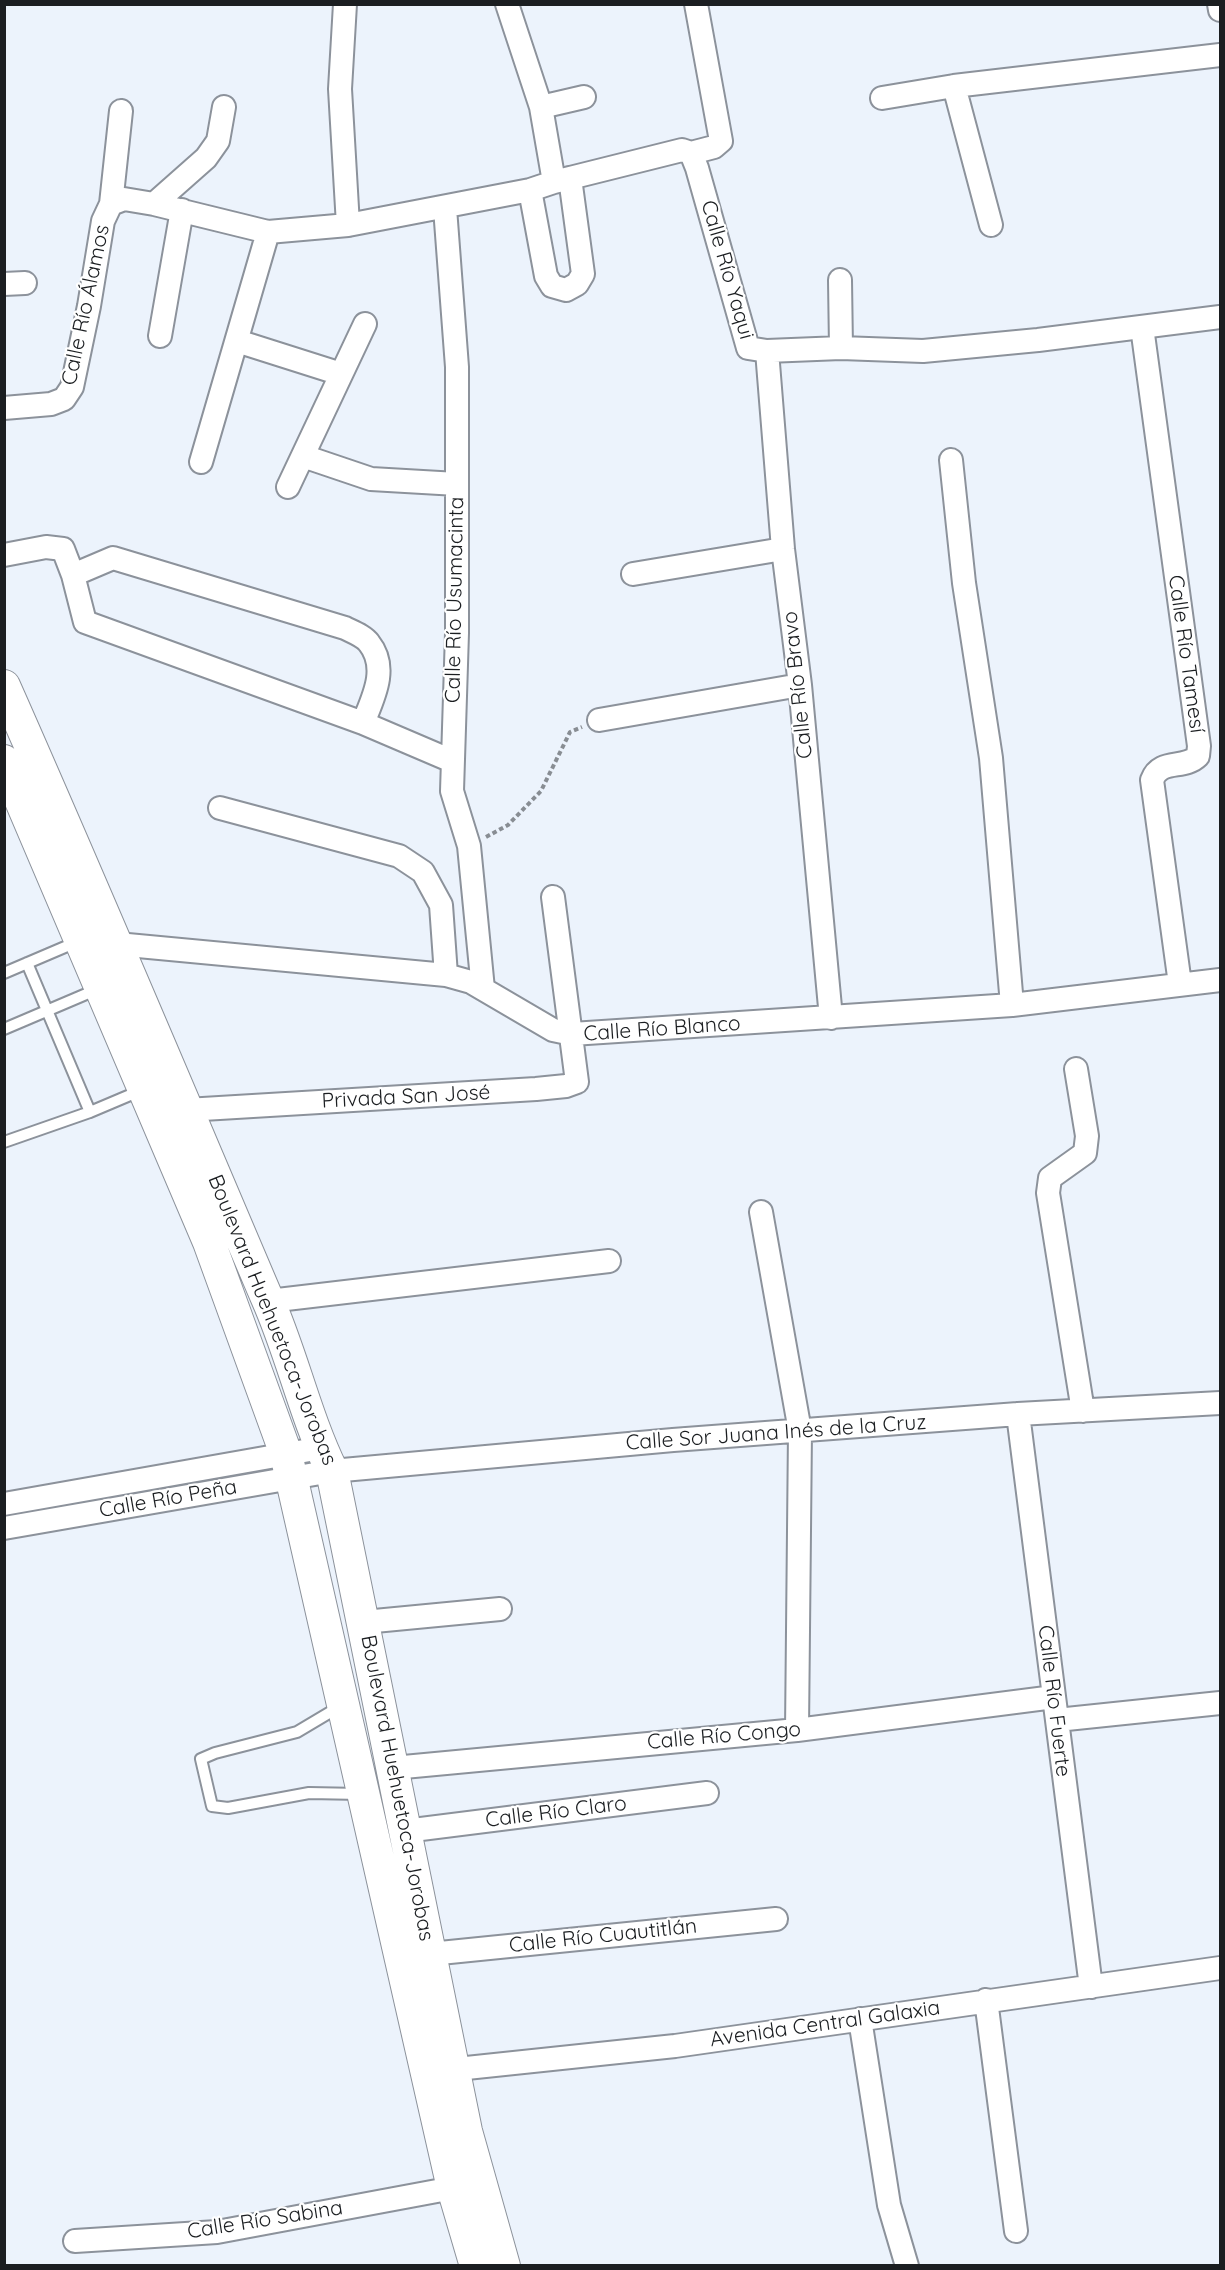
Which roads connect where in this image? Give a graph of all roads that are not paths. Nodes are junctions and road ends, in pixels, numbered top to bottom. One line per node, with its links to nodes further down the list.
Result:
1 (345, 4): 20 (street)
2 (507, 4): 11 (street)
3 (696, 4): 13 (street)
4 (1219, 4): 5 (street)
5 (1221, 10)
6 (1221, 55): 7 (street)
7 (954, 86): 9 (street); 21 (street)
8 (584, 97): 11 (street)
9 (882, 98)
10 (224, 107): 17 (street)
11 (541, 107): 14 (street)
12 (121, 111): 16 (street)
13 (691, 153): 14 (street); 30 (street, Calle Río Yaqui)
14 (562, 180): 15 (street); 15 (street)
15 (530, 190): 18 (street)
16 (111, 204): 17 (street, Calle Río Álamos); 32 (street, Calle Río Álamos)
17 (154, 204): 19 (street, Calle Río Álamos)
18 (446, 208): 20 (street); 36 (street, Calle Río Usumacinta)
19 (182, 210): 22 (street, Calle Río Álamos); 27 (street)
20 (348, 225): 22 (street)
21 (991, 225)
22 (268, 232): 28 (street)
23 (840, 280): 29 (street)
24 (1221, 317): 26 (street, Calle Río Yaqui)
25 (364, 324): 31 (street)
26 (1142, 327): 29 (street, Calle Río Yaqui); 57 (street, Calle Río Tamesí)
27 (160, 336)
28 (237, 341): 31 (street); 35 (street)
29 (842, 348): 30 (street, Calle Río Yaqui)
30 (767, 351): 38 (street, Calle Río Bravo)
31 (341, 374): 33 (street)
32 (4, 408)
33 (303, 456): 36 (street); 37 (street)
34 (951, 460): 60 (street)
35 (201, 462)
36 (457, 484): 47 (street, Calle Río Usumacinta)
37 (288, 487)
38 (783, 549): 40 (street); 43 (street, Calle Río Bravo)
39 (4, 555): 41 (street)
40 (633, 574)
41 (73, 575): 45 (street); 45 (street)
42 (4, 686): 52 (main road, Boulevard Huehuetoca-Jorobas)
43 (800, 686): 44 (street); 62 (street, Calle Río Bravo)
44 (599, 720)
45 (363, 723): 47 (street)
46 (4, 761): 48 (main road, Boulevard Huehuetoca-Jorobas)
47 (452, 761): 59 (street, Calle Río Usumacinta)
48 (11, 795): 51 (main road, Boulevard Huehuetoca-Jorobas)
49 (220, 808): 55 (street)
50 (553, 897): 64 (street)
51 (80, 940): 53 (lane); 58 (main road, Boulevard Huehuetoca-Jorobas)
52 (117, 944): 55 (street, Calle Río Blanco); 67 (main road, Boulevard Huehuetoca-Jorobas)
53 (27, 963): 54 (lane); 61 (lane)
54 (4, 973)
55 (446, 975): 59 (street, Calle Río Blanco)
56 (1221, 980): 57 (street, Calle Río Blanco)
57 (1180, 984): 60 (street, Calle Río Blanco)
58 (101, 988): 61 (lane); 66 (main road, Boulevard Huehuetoca-Jorobas)
59 (483, 989): 64 (street, Calle Río Blanco)
60 (1012, 1005): 62 (street, Calle Río Blanco)
61 (48, 1011): 63 (lane); 68 (lane)
62 (831, 1018): 64 (street, Calle Río Blanco)
63 (4, 1029)
64 (572, 1034): 67 (street, Privada San José)
65 (1076, 1069): 74 (street)
66 (144, 1089): 68 (lane); 78 (main road, Boulevard Huehuetoca-Jorobas)
67 (186, 1110): 72 (main road, Boulevard Huehuetoca-Jorobas)
68 (90, 1112): 69 (lane)
69 (4, 1142)
70 (761, 1212): 76 (street)
71 (609, 1261): 72 (street)
72 (269, 1301): 77 (main road, Boulevard Huehuetoca-Jorobas)
73 (1221, 1403): 74 (street, Calle Sor Juana Inés de la Cruz)
74 (1083, 1411): 75 (street, Calle Sor Juana Inés de la Cruz)
75 (1018, 1414): 76 (street, Calle Sor Juana Inés de la Cruz); 83 (street, Calle Río Fuerte)
76 (800, 1431): 77 (street, Calle Sor Juana Inés de la Cruz); 87 (street)
77 (326, 1460): 78 (street, Calle Río Peña); 82 (main road, Boulevard Huehuetoca-Jorobas)
78 (289, 1466): 79 (street, Calle Río Peña); 80 (street, Calle Río Peña); 85 (main road, Boulevard Huehuetoca-Jorobas)
79 (4, 1504)
80 (4, 1528)
81 (500, 1609): 82 (street)
82 (364, 1622): 88 (main road, Boulevard Huehuetoca-Jorobas)
83 (1054, 1697): 86 (street, Calle Río Fuerte); 87 (street, Calle Río Congo)
84 (1221, 1703): 86 (street)
85 (342, 1705): 90 (main road, Boulevard Huehuetoca-Jorobas); 90 (lane)
86 (1057, 1720): 95 (street, Calle Río Fuerte)
87 (797, 1730): 88 (street, Calle Río Congo)
88 (393, 1768): 91 (main road, Boulevard Huehuetoca-Jorobas)
89 (707, 1793): 91 (street, Calle Río Claro)
90 (362, 1794): 98 (main road, Boulevard Huehuetoca-Jorobas)
91 (405, 1831): 93 (main road, Boulevard Huehuetoca-Jorobas)
92 (776, 1919): 93 (street, Calle Río Cuautitlán)
93 (430, 1954): 98 (main road, Boulevard Huehuetoca-Jorobas)
94 (1221, 1968): 95 (street, Avenida Central Galaxia)
95 (1091, 1987): 96 (street, Avenida Central Galaxia)
96 (986, 2000): 97 (street, Avenida Central Galaxia); 100 (street)
97 (860, 2019): 98 (street, Avenida Central Galaxia); 104 (street)
98 (441, 2070): 99 (main road, Boulevard Huehuetoca-Jorobas); 103 (main road, Boulevard Huehuetoca-Jorobas)
99 (453, 2188): 101 (street, Calle Río Sabina); 102 (main road, Boulevard Huehuetoca-Jorobas)
100 (1016, 2231)
101 (75, 2241)
102 (476, 2265)
103 (504, 2265)
104 (907, 2265)

